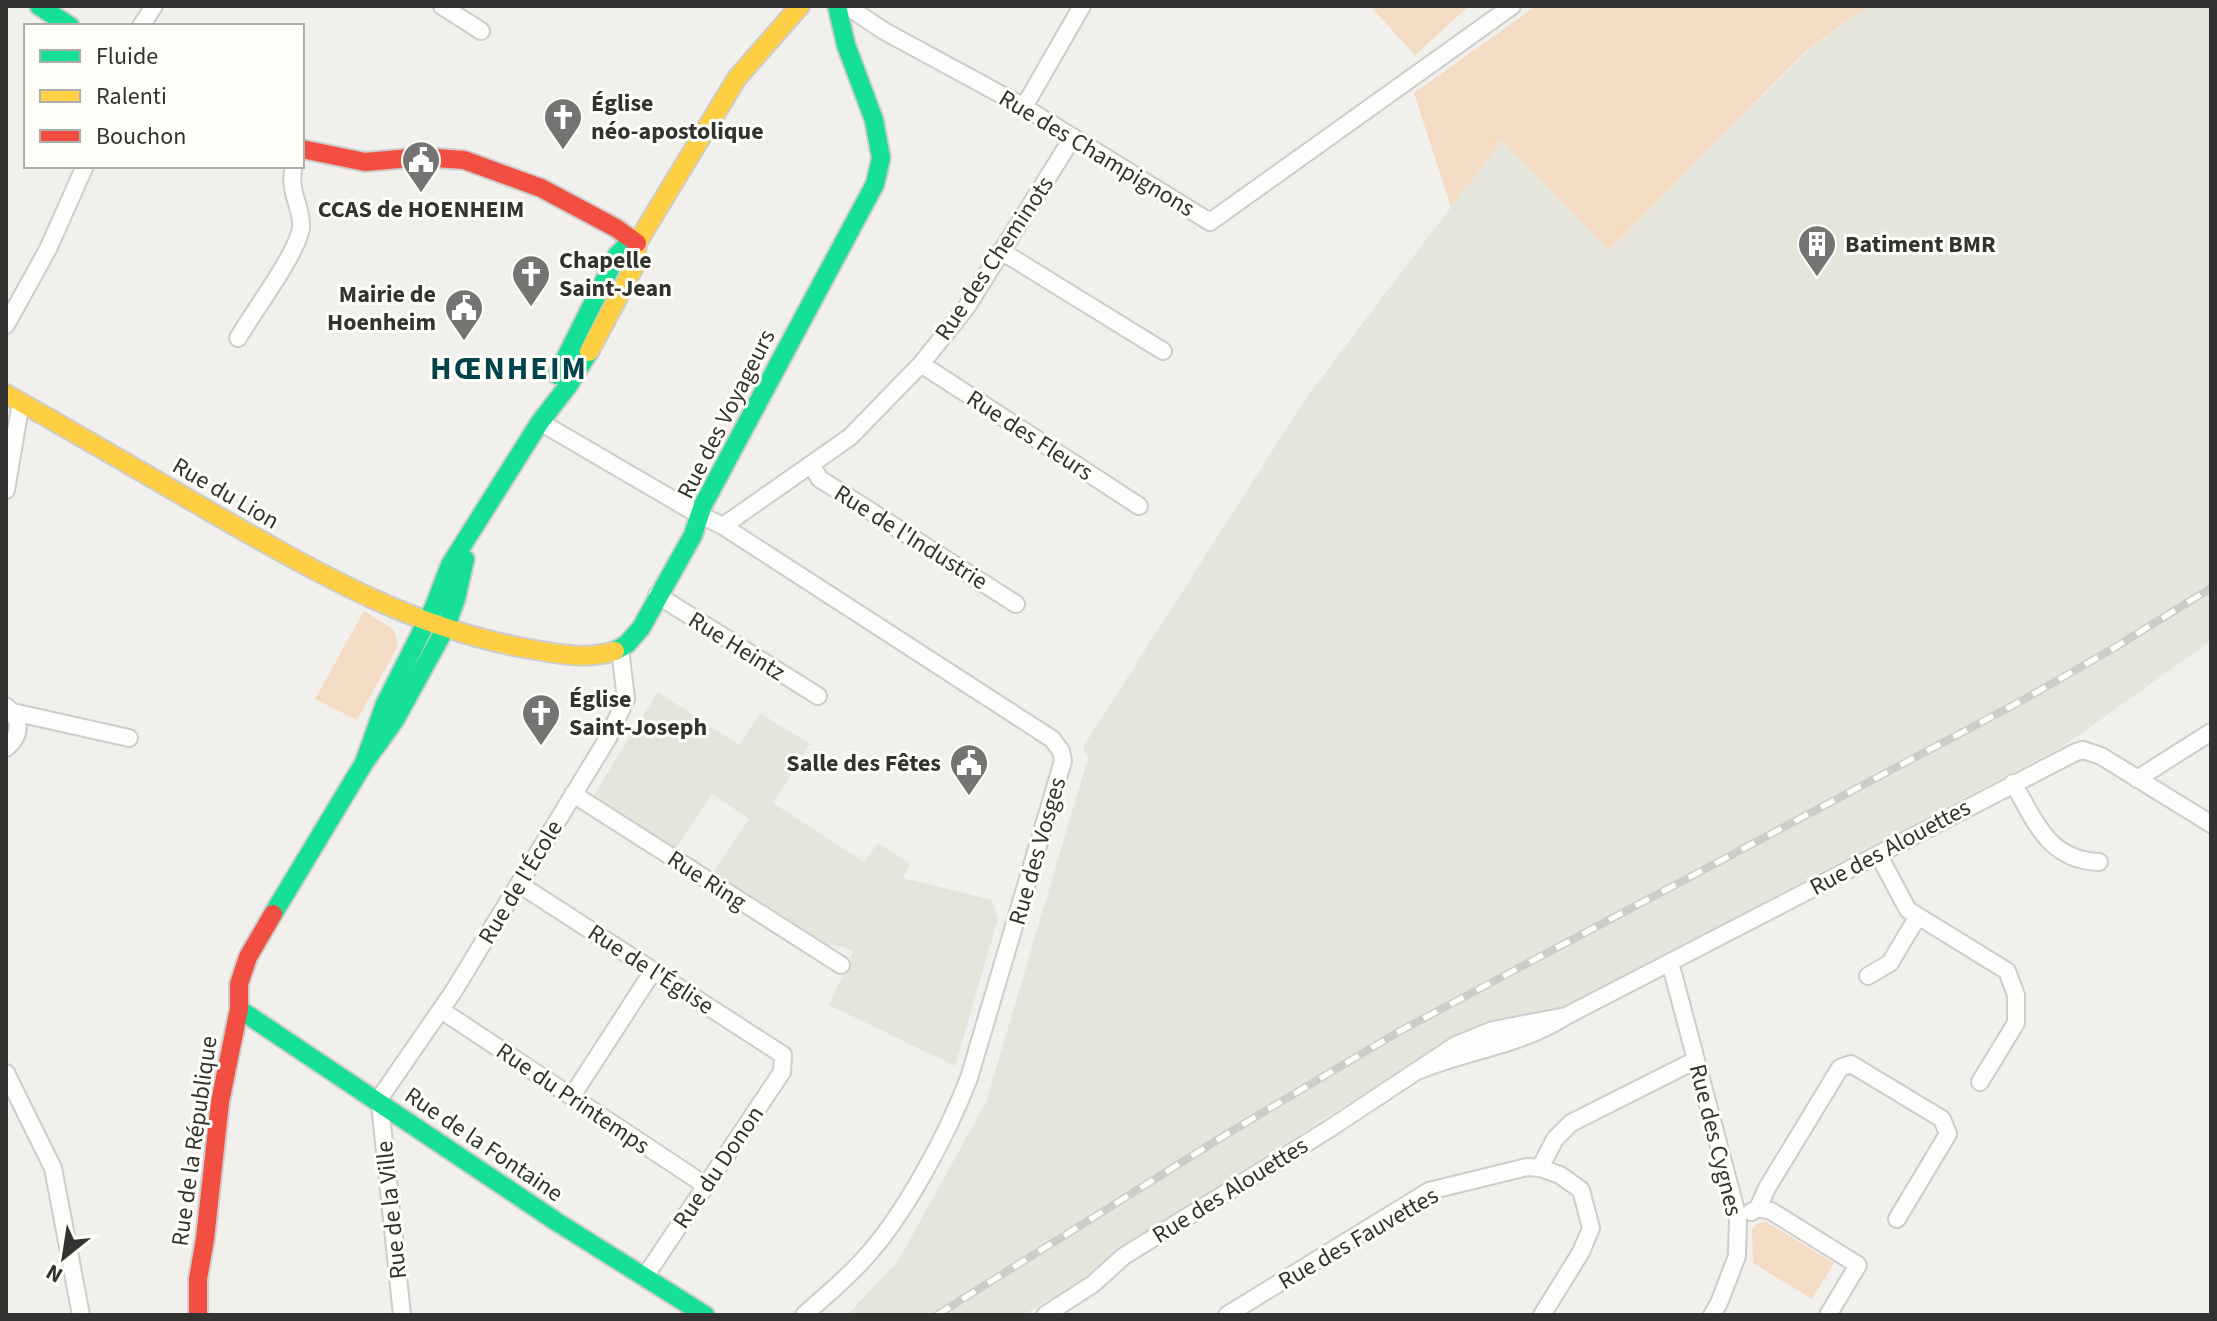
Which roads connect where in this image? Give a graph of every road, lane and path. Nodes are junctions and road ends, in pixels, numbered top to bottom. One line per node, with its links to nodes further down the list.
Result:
1 (39, 6): 9 (street)
2 (154, 6): 10 (street)
3 (442, 6): 11 (street)
4 (800, 6): 17 (street, Rue de la République)
5 (837, 6): 28 (street, Rue des Voyageurs)
6 (847, 6): 12 (street, Rue des Champignons)
7 (1082, 6): 12 (street)
8 (1512, 6): 13 (street, Rue des Champignons)
9 (67, 24)
10 (142, 24)
11 (481, 31)
12 (1024, 107): 13 (street, Rue des Champignons)
13 (1073, 137): 18 (street, Rue des Cheminots)
14 (304, 149): 17 (street)
15 (84, 168): 19 (street)
16 (294, 168): 20 (street)
17 (637, 243): 24 (street, Rue de la République)
18 (1001, 251): 21 (street); 22 (street, Rue des Cheminots)
19 (6, 325)
20 (238, 338)
21 (1163, 351)
22 (921, 364): 25 (street, Rue des Cheminots); 27 (street, Rue des Fleurs)
23 (14, 398): 26 (street); 32 (street, Rue du Lion)
24 (540, 422): 28 (street, Rue des Vosges); 32 (street, Rue de la République)
25 (811, 465): 29 (street, Rue des Cheminots); 31 (street, Rue de l'Industrie)
26 (6, 490)
27 (1139, 506)
28 (701, 516): 29 (street, Rue des Vosges); 30 (street, Rue des Voyageurs)
29 (723, 526): 73 (street, Rue des Vosges)
30 (657, 595): 33 (street, Rue des Voyageurs); 34 (street, Rue Heintz)
31 (1016, 604)
32 (436, 626): 33 (street); 51 (street, Rue de la République)
33 (620, 649): 41 (street, Rue de l'École)
34 (818, 696)
35 (10, 709): 37 (street); 38 (street)
36 (2211, 732): 39 (street)
37 (129, 738)
38 (6, 748)
39 (2137, 779): 40 (street, Rue des Alouettes); 42 (street)
40 (2013, 783): 43 (street, Rue des Alouettes); 44 (street)
41 (573, 794): 45 (street, Rue de l'École); 48 (street, Rue Ring)
42 (2211, 824)
43 (1878, 854): 46 (street); 47 (street, Rue des Alouettes)
44 (2099, 862)
45 (519, 884): 49 (street, Rue de l'Église); 52 (street, Rue de l'École)
46 (1918, 916): 50 (street); 56 (street)
47 (1670, 962): 54 (street, Rue des Cygnes); 74 (street, Rue des Alouettes)
48 (841, 965)
49 (653, 971): 53 (street, Rue de l'Église); 57 (street)
50 (1868, 976)
51 (239, 1009): 58 (street, Rue de la Fontaine); 65 (street, Rue de la République)
52 (441, 1010): 57 (street, Rue du Printemps); 58 (street, Rue de l'École)
53 (783, 1055): 60 (street, Rue du Donon)
54 (1696, 1060): 59 (street); 62 (street, Rue des Cygnes)
55 (6, 1073): 68 (street)
56 (1980, 1082)
57 (572, 1096): 60 (street, Rue du Printemps)
58 (378, 1103): 64 (street, Rue de la Fontaine); 71 (street, Rue de la Ville)
59 (1540, 1168): 66 (street, Rue des Fauvettes); 77 (street)
60 (705, 1185): 64 (street, Rue du Donon)
61 (1758, 1208): 62 (street); 63 (street); 79 (street)
62 (1738, 1218): 78 (street, Rue des Cygnes)
63 (1897, 1219)
64 (644, 1278): 67 (street, Rue de la Fontaine)
65 (198, 1279): 69 (street, Rue de la République); 70 (street, Rue de la République)
66 (1248, 1302): 75 (street, Rue des Fauvettes); 76 (street)
67 (684, 1310): 72 (street, Rue de la Fontaine)
68 (81, 1315)
69 (181, 1315)
70 (198, 1315)
71 (402, 1315)
72 (705, 1315)
73 (804, 1315)
74 (1045, 1315)
75 (1227, 1315)
76 (1261, 1315)
77 (1542, 1315)
78 (1712, 1315)
79 (1828, 1315)

